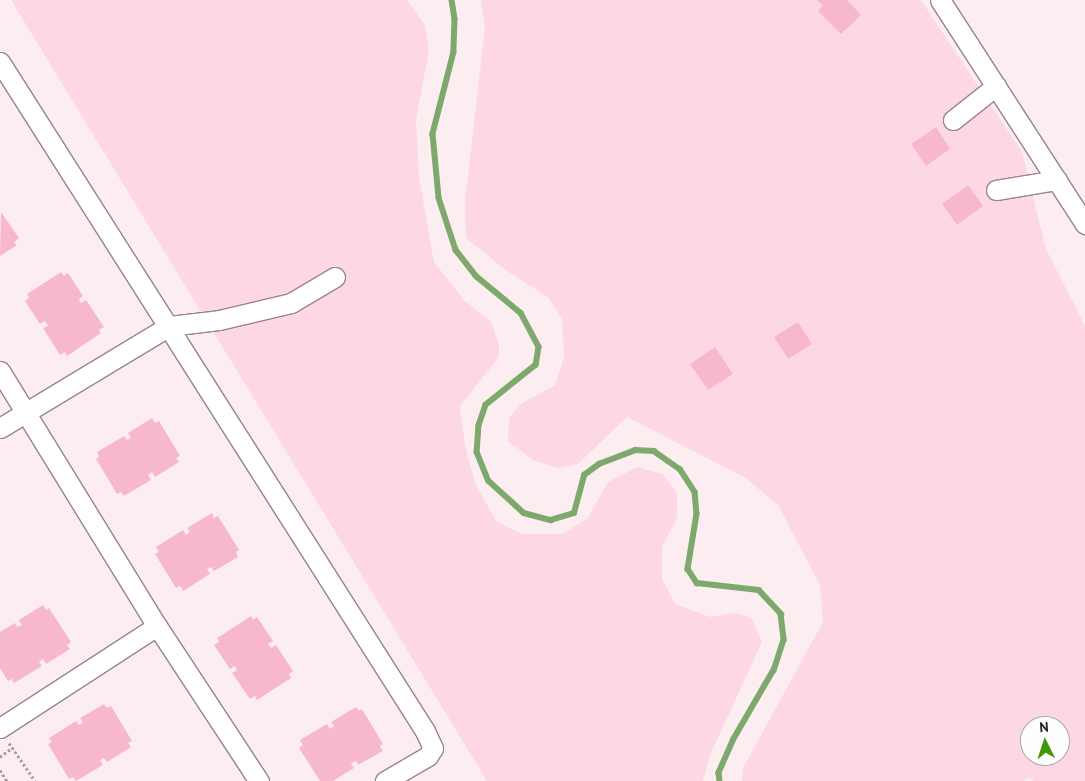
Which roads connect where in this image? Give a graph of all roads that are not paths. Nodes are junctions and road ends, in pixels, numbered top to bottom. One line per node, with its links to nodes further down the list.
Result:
1 (940, 0): 3 (street)
2 (0, 62): 9 (street)
3 (996, 86): 4 (street); 5 (street)
4 (953, 120)
5 (1057, 180): 6 (street); 7 (street)
6 (996, 190)
7 (1085, 224)
8 (335, 277): 9 (street)
9 (169, 326): 11 (street); 16 (street)
10 (0, 372): 11 (street)
11 (26, 412): 12 (street); 13 (street)
12 (0, 428)
13 (157, 626): 14 (street); 15 (street)
14 (2, 732)
15 (259, 781)
16 (385, 781)

